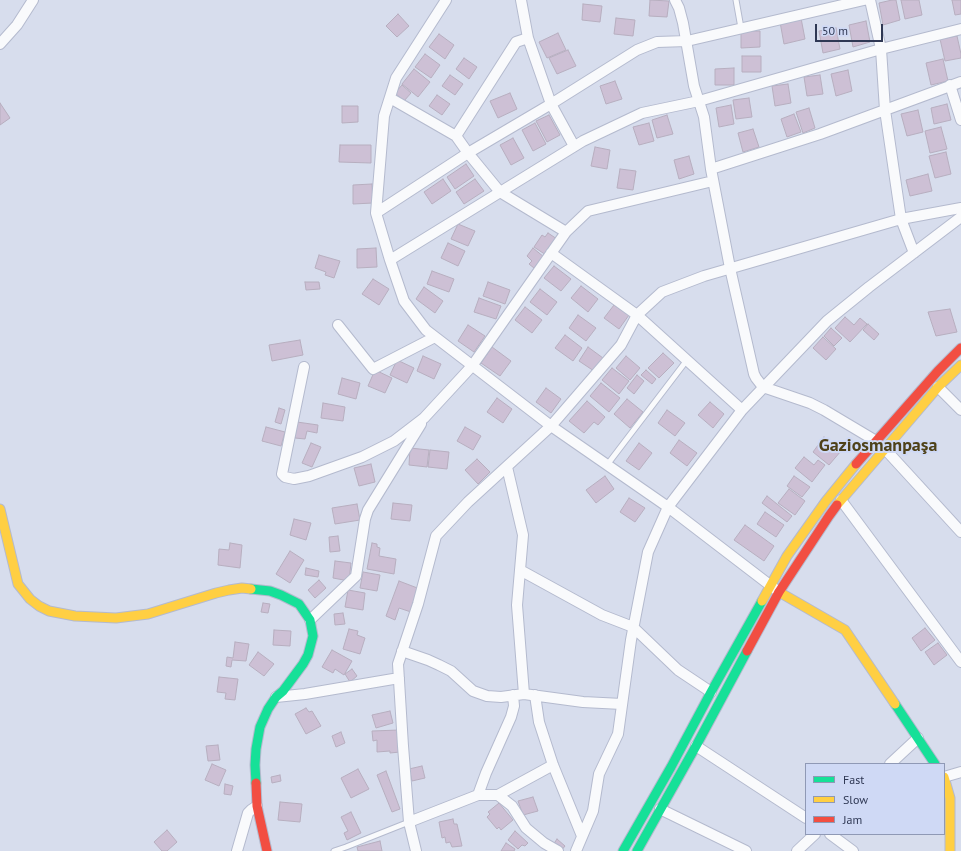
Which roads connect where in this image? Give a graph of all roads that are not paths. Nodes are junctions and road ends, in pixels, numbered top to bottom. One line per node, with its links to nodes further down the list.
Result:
1 (33, 0): 12 (street)
2 (446, 0): 16 (street)
3 (521, 0): 10 (street)
4 (675, 0): 11 (street)
5 (736, 0): 8 (lane)
6 (864, 0): 8 (street)
7 (870, 0): 13 (street)
8 (740, 28): 11 (street)
9 (961, 29): 13 (street)
10 (528, 38): 18 (street); 21 (street)
11 (687, 41): 17 (street); 18 (street)
12 (0, 44)
13 (881, 49): 17 (street); 19 (street)
14 (961, 82): 15 (street)
15 (950, 85): 19 (street); 20 (street)
16 (390, 98): 21 (street); 28 (street)
17 (699, 101): 22 (street); 24 (street)
18 (551, 104): 22 (street); 23 (street)
19 (885, 110): 24 (street); 30 (street)
20 (961, 120)
21 (456, 136): 23 (street)
22 (574, 146): 26 (street)
23 (468, 153): 26 (street); 28 (street)
24 (711, 169): 25 (street)
25 (713, 181): 31 (street); 35 (street)
26 (500, 192): 31 (street); 34 (street)
27 (961, 208): 30 (street)
28 (376, 213): 34 (street)
29 (961, 217): 33 (street)
30 (901, 219): 33 (street); 35 (street)
31 (566, 232): 32 (street)
32 (551, 253): 36 (street); 42 (street)
33 (914, 253): 44 (street)
34 (390, 260): 38 (street)
35 (730, 268): 36 (street); 44 (street)
36 (637, 315): 40 (street); 49 (street)
37 (338, 325): 38 (street)
38 (435, 337): 42 (street)
39 (961, 348): 50 (main road)
40 (687, 360): 46 (street); 52 (lane)
41 (961, 365): 45 (main road)
42 (472, 366): 48 (street); 49 (street)
43 (304, 367): 48 (street)
44 (763, 387): 46 (street); 50 (street)
45 (938, 387): 47 (street); 51 (main road)
46 (742, 410): 55 (street)
47 (961, 410)
48 (424, 418): 61 (street)
49 (551, 426): 52 (street); 53 (street)
50 (876, 441): 59 (main road)
51 (885, 449): 54 (main road); 57 (street)
52 (607, 465): 55 (street)
53 (507, 466): 58 (street); 63 (street)
54 (841, 500): 60 (main road); 64 (street)
55 (668, 507): 59 (street); 62 (street)
56 (0, 509): 61 (main road)
57 (961, 532)
58 (520, 570): 62 (street); 67 (street)
59 (771, 586): 60 (street); 66 (main road)
60 (779, 592): 72 (main road); 73 (main road)
61 (310, 620): 70 (main road)
62 (633, 627): 66 (street); 71 (street)
63 (402, 651): 65 (street); 68 (street)
64 (961, 662)
65 (399, 678): 70 (street); 85 (street)
66 (711, 692): 95 (main road)
67 (524, 694): 68 (street); 69 (street)
68 (513, 695): 80 (street)
69 (535, 696): 71 (street); 76 (street)
70 (276, 697): 82 (main road)
71 (622, 704): 88 (street)
72 (918, 738): 74 (street); 75 (main road)
73 (696, 746): 83 (main road); 84 (street)
74 (891, 763)
75 (934, 763)
76 (552, 765): 81 (street); 88 (street)
77 (961, 772): 78 (street)
78 (945, 777)
79 (945, 780): 100 (main road)
80 (478, 795): 81 (street); 85 (street)
81 (498, 795): 93 (street)
82 (258, 806): 89 (street); 90 (main road)
83 (660, 809): 96 (main road); 97 (street)
84 (805, 817)
85 (409, 822): 91 (lane); 92 (street)
86 (814, 835): 98 (street)
87 (831, 835): 99 (street)
88 (582, 836): 94 (street)
89 (237, 851)
90 (267, 851)
91 (334, 851)
92 (416, 851)
93 (558, 851)
94 (576, 851)
95 (623, 851)
96 (637, 851)
97 (746, 851)
98 (797, 851)
99 (853, 851)
100 (950, 851)

